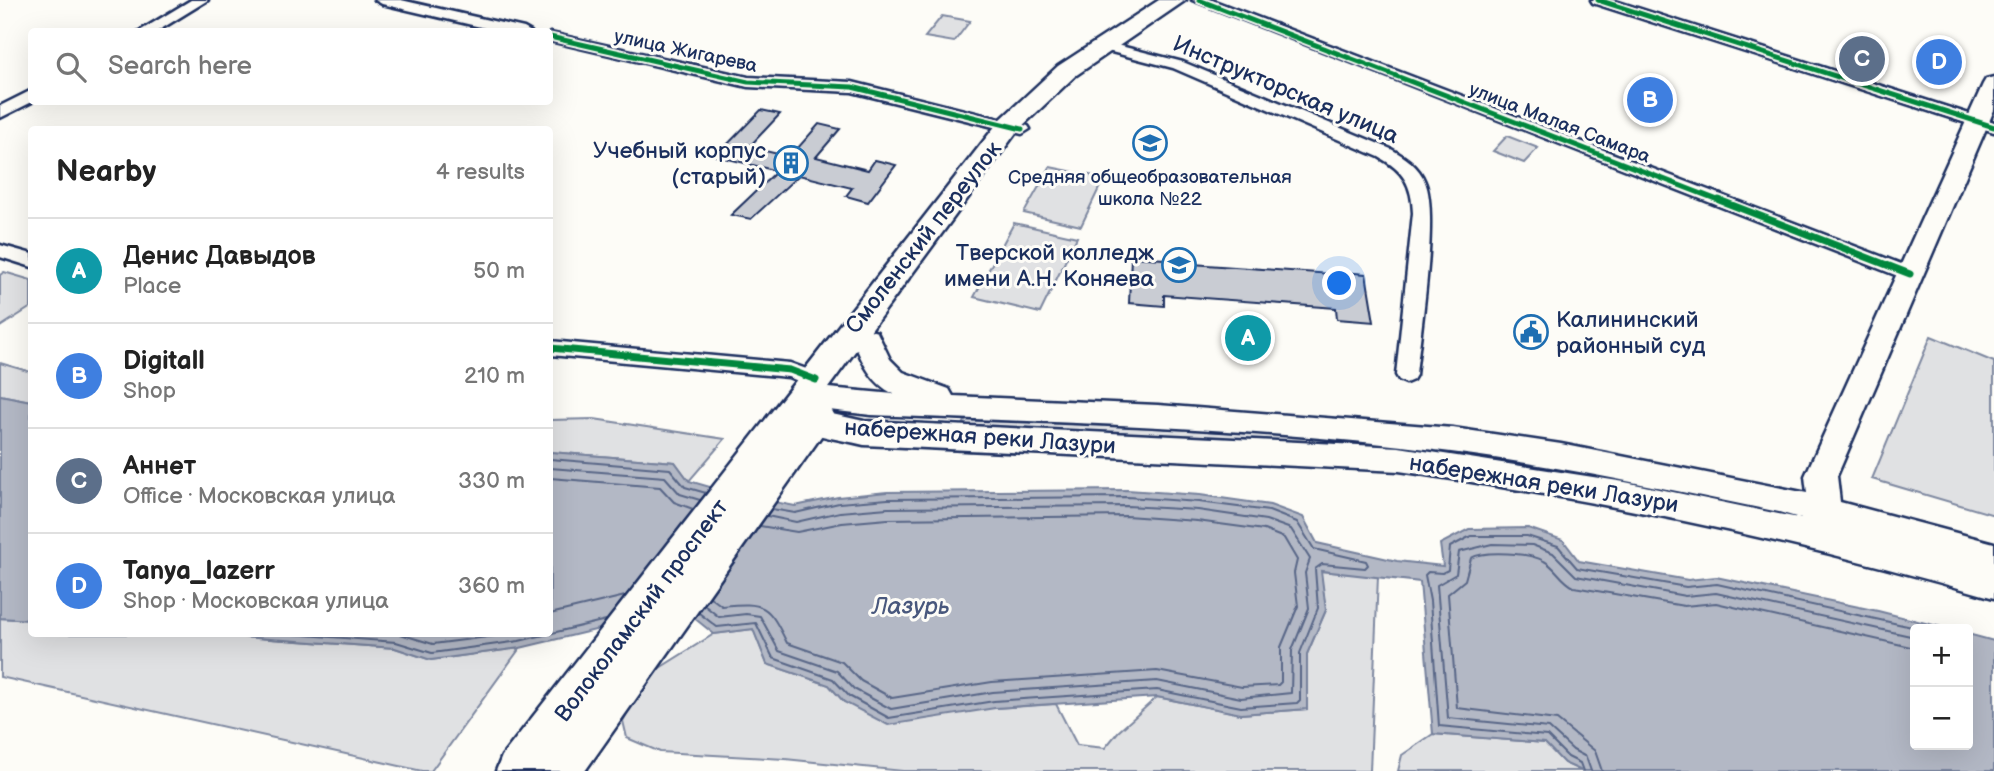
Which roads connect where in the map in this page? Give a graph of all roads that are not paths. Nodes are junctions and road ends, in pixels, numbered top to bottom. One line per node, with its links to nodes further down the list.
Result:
1 (201, 0): 7 (street)
2 (382, 0): 8 (street)
3 (1175, 0): 10 (main road, Смоленский переулок)
4 (1190, 0): 10 (main road, Смоленский переулок)
5 (1199, 0): 19 (street, улица Малая Самара)
6 (1598, 0): 15 (street)
7 (152, 28)
8 (506, 28)
9 (553, 38): 16 (street, улица Жигарева)
10 (1107, 47): 16 (main road, Смоленский переулок); 22 (street, Инструкторская улица)
11 (1994, 84): 15 (main road)
12 (0, 92): 13 (street)
13 (28, 97): 14 (street)
14 (0, 113)
15 (1986, 124): 19 (main road)
16 (1016, 127): 20 (main road, Смоленский переулок); 23 (main road, Смоленский переулок)
17 (0, 251): 18 (street)
18 (28, 260)
19 (1910, 274): 26 (main road)
20 (867, 339): 23 (main road, Смоленский переулок); 24 (main road)
21 (553, 348): 23 (street)
22 (1406, 375)
23 (813, 402): 24 (main road, набережная реки Лазури); 25 (main road, Смоленский переулок)
24 (963, 418): 26 (main road, набережная реки Лазури)
25 (775, 454): 29 (main road, Волоколамский проспект)
26 (1827, 523): 27 (main road, набережная реки Лазури); 28 (main road, набережная реки Лазури)
27 (1994, 557)
28 (1994, 583)
29 (548, 768)

